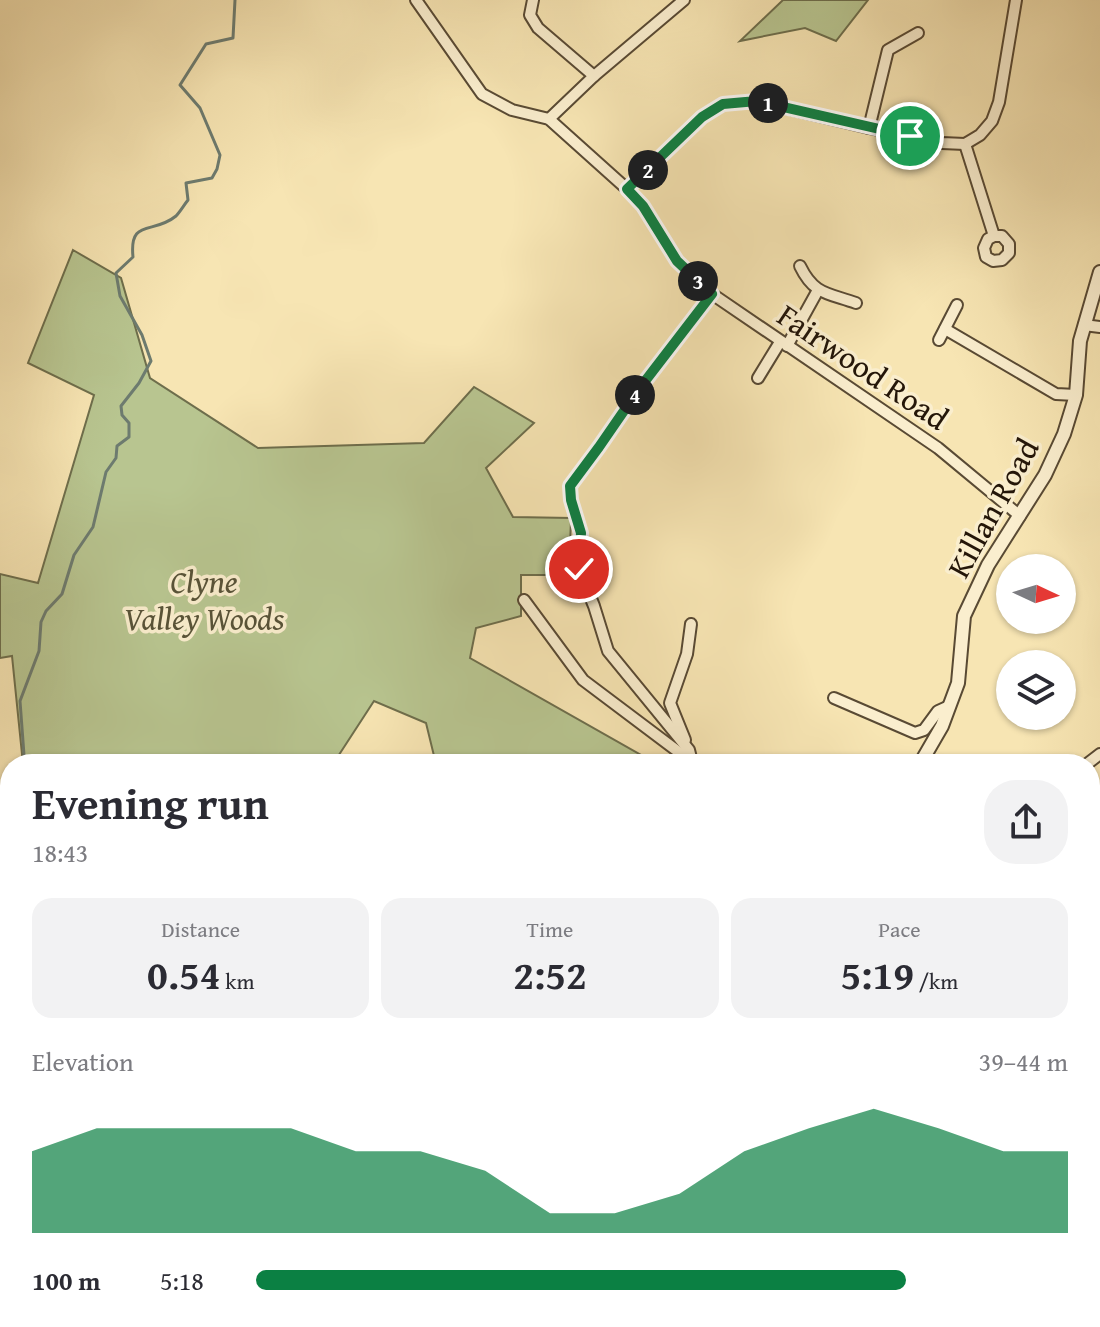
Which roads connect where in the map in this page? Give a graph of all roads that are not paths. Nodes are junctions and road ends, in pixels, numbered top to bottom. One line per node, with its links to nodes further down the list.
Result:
1 (416, 0): 7 (street)
2 (533, 0): 6 (street)
3 (684, 0): 6 (street)
4 (1016, 0): 9 (street)
5 (918, 33): 8 (street)
6 (594, 76): 7 (street)
7 (549, 119): 10 (street, Fairwood Road)
8 (869, 128): 9 (street); 10 (street)
9 (965, 144): 11 (street)
10 (627, 189): 15 (street, Fairwood Road)
11 (994, 236)
12 (800, 266): 14 (street)
13 (1100, 272): 18 (street, Killan Road)
14 (818, 290): 16 (street); 20 (street)
15 (712, 294): 20 (street, Fairwood Road); 29 (street)
16 (856, 303)
17 (957, 305): 22 (street)
18 (1084, 325): 19 (street); 22 (street, Killan Road)
19 (1100, 327)
20 (784, 344): 21 (street); 23 (street, Fairwood Road)
21 (758, 378)
22 (1076, 395): 23 (street, Killan Road)
23 (1020, 516): 27 (street, Killan Road)
24 (524, 600): 28 (street)
25 (691, 624): 30 (street)
26 (834, 698): 27 (street)
27 (949, 706): 31 (street, Killan Road)
28 (685, 754)
29 (688, 754)
30 (690, 754)
31 (926, 754)

